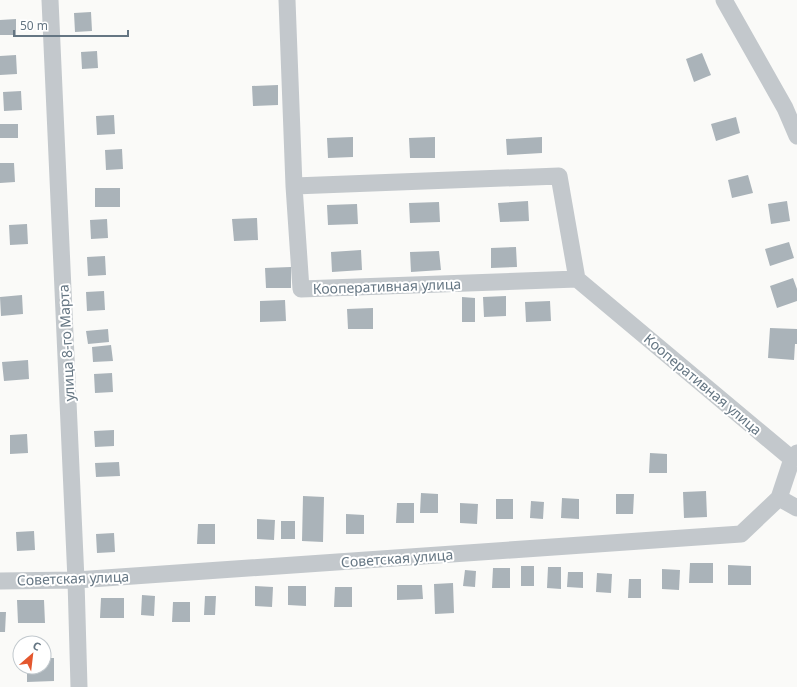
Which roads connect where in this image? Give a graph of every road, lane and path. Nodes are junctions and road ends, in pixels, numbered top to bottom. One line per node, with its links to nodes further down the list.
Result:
1 (50, 0): 10 (street, улица 8-го Марта)
2 (287, 0): 5 (street, Кооперативная улица)
3 (724, 0): 4 (street)
4 (797, 136)
5 (294, 186): 6 (street); 6 (street, Кооперативная улица)
6 (577, 279): 7 (street, Кооперативная улица)
7 (794, 456): 8 (street)
8 (779, 498): 9 (street); 10 (street, Советская улица)
9 (797, 508)
10 (76, 580): 11 (street, Советская улица); 12 (street, улица 8-го Марта)
11 (0, 581)
12 (79, 687)

